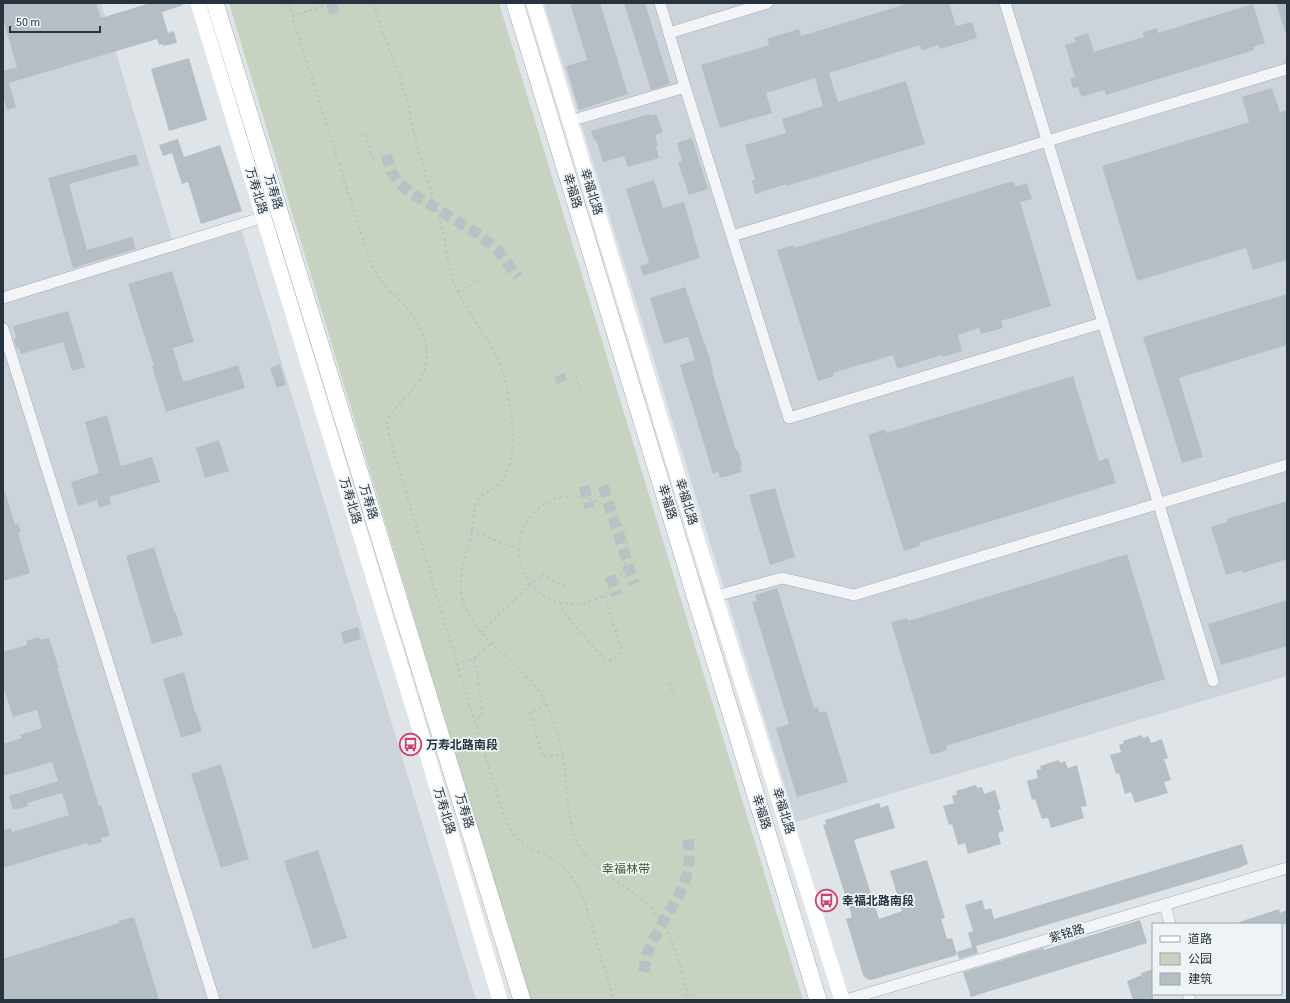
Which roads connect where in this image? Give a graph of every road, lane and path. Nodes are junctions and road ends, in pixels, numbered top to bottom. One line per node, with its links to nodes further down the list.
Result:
1 (198, 3): 21 (main road, 万寿北路)
2 (215, 3): 58 (main road, 万寿路)
3 (288, 3): 11 (path)
4 (334, 3): 11 (path)
5 (373, 3): 17 (path)
6 (515, 3): 61 (main road, 幸福路)
7 (534, 3): 15 (main road, 幸福北路)
8 (660, 3): 12 (street)
9 (767, 3): 12 (street)
10 (1005, 3): 19 (street)
11 (292, 16): 44 (path)
12 (669, 33): 14 (street)
13 (1287, 69): 19 (street)
14 (685, 87): 15 (street); 22 (street)
15 (570, 121): 37 (main road, 幸福北路)
16 (408, 123): 17 (path)
17 (412, 124): 24 (path)
18 (365, 134): 20 (path)
19 (1047, 141): 22 (street); 26 (street)
20 (374, 161)
21 (264, 217): 25 (street); 57 (main road, 万寿北路)
22 (732, 236): 26 (street)
23 (484, 278): 24 (path)
24 (458, 292): 32 (path)
25 (3, 298)
26 (1102, 322): 31 (street)
27 (3, 329): 56 (street)
28 (576, 376): 29 (path)
29 (580, 390)
30 (1287, 465): 31 (street)
31 (1158, 504): 37 (street); 45 (street)
32 (471, 531): 33 (path); 41 (path)
33 (519, 549): 34 (path); 36 (path)
34 (531, 584): 35 (path); 38 (path); 41 (path)
35 (568, 586)
36 (602, 596): 38 (path); 40 (path)
37 (716, 596): 62 (main road, 幸福北路)
38 (561, 602): 40 (path)
39 (619, 630): 40 (path)
40 (615, 631)
41 (481, 632): 42 (path)
42 (492, 642): 43 (path); 48 (path)
43 (474, 659): 44 (path); 49 (path)
44 (458, 664): 49 (path)
45 (1213, 681)
46 (670, 682): 47 (path)
47 (676, 700)
48 (546, 704): 50 (path); 50 (path)
49 (475, 722): 59 (path)
50 (563, 754): 54 (path)
51 (1287, 868): 52 (street, 紫铭路)
52 (1165, 905): 53 (street); 63 (street, 紫铭路)
53 (1170, 923)
54 (676, 951): 55 (path); 60 (path)
55 (680, 954)
56 (214, 1000)
57 (500, 1000)
58 (522, 1000)
59 (614, 1000)
60 (689, 1000)
61 (818, 1000)
62 (842, 1000)
63 (846, 1000)

